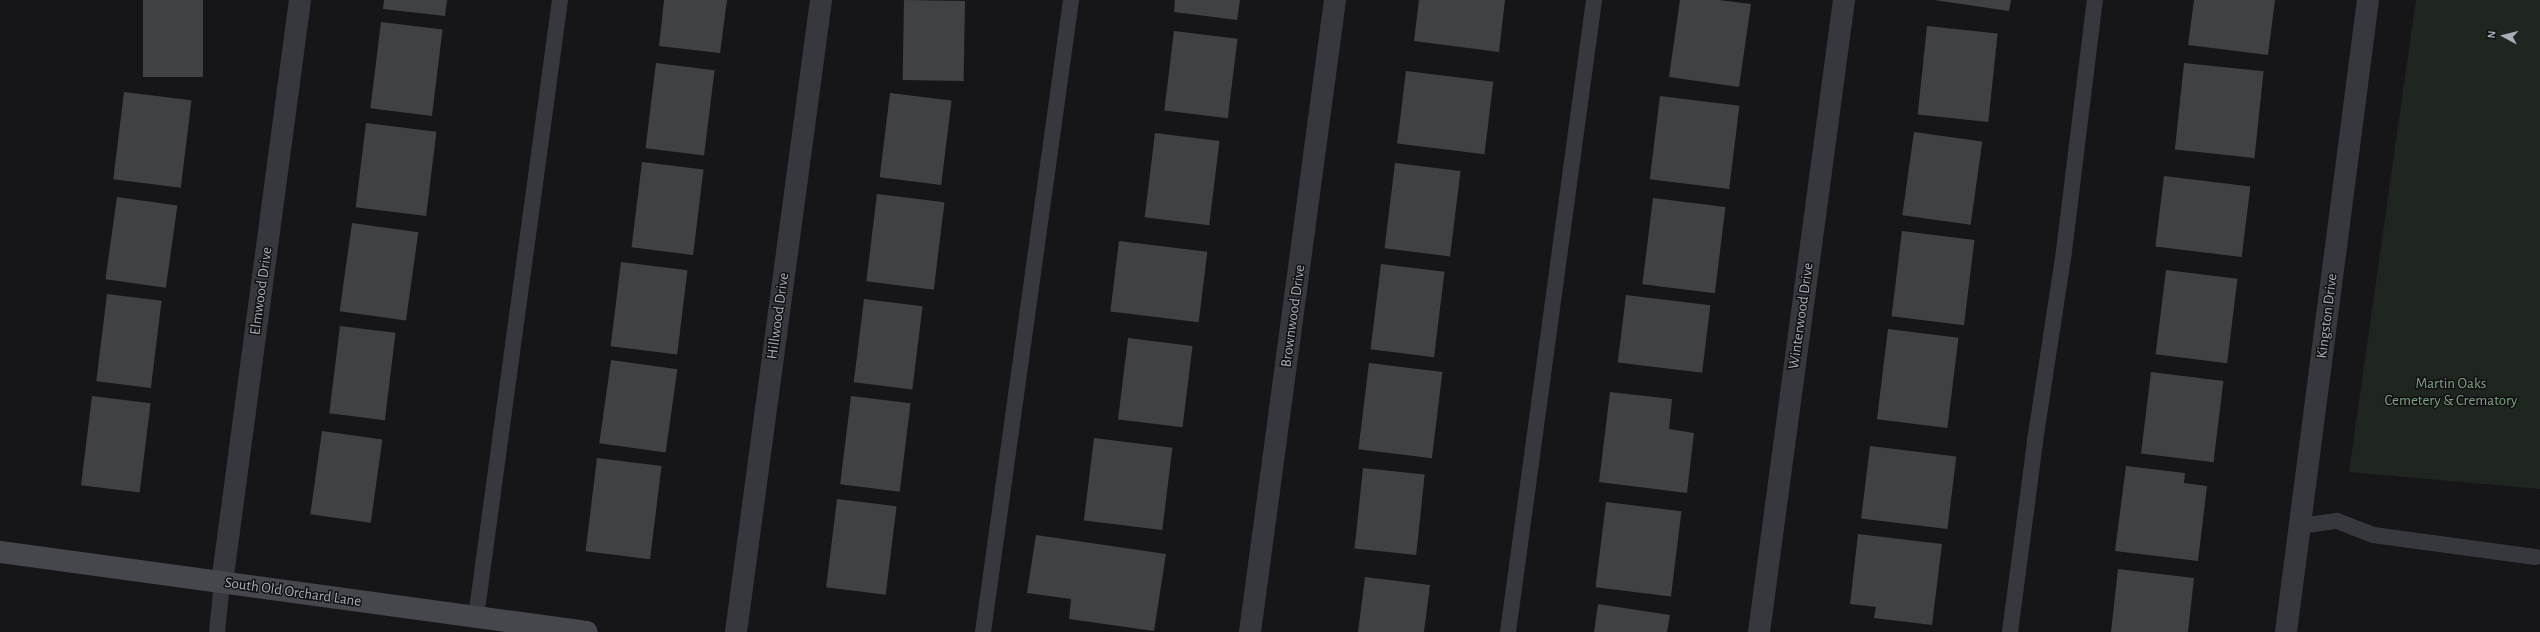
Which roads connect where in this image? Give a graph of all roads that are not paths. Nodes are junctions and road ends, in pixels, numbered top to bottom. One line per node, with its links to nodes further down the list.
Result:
1 (300, 0): 13 (street, Elmwood Drive)
2 (560, 0): 14 (lane)
3 (820, 0): 17 (street, Hillwood Drive)
4 (1071, 0): 18 (lane)
5 (1335, 0): 19 (street, Brownwood Drive)
6 (1594, 0): 20 (lane)
7 (1844, 0): 21 (street, Winterwood Drive)
8 (2095, 0): 22 (lane)
9 (2368, 0): 10 (street, Kingston Drive)
10 (2300, 526): 12 (lane); 23 (street, Kingston Drive)
11 (0, 552): 13 (street, South Old Orchard Lane)
12 (2536, 557)
13 (222, 583): 14 (street, South Old Orchard Lane); 15 (lane)
14 (476, 617): 16 (street, South Old Orchard Lane)
15 (217, 632)
16 (587, 632)
17 (736, 632)
18 (983, 632)
19 (1250, 632)
20 (1508, 632)
21 (1759, 632)
22 (2010, 632)
23 (2286, 632)

